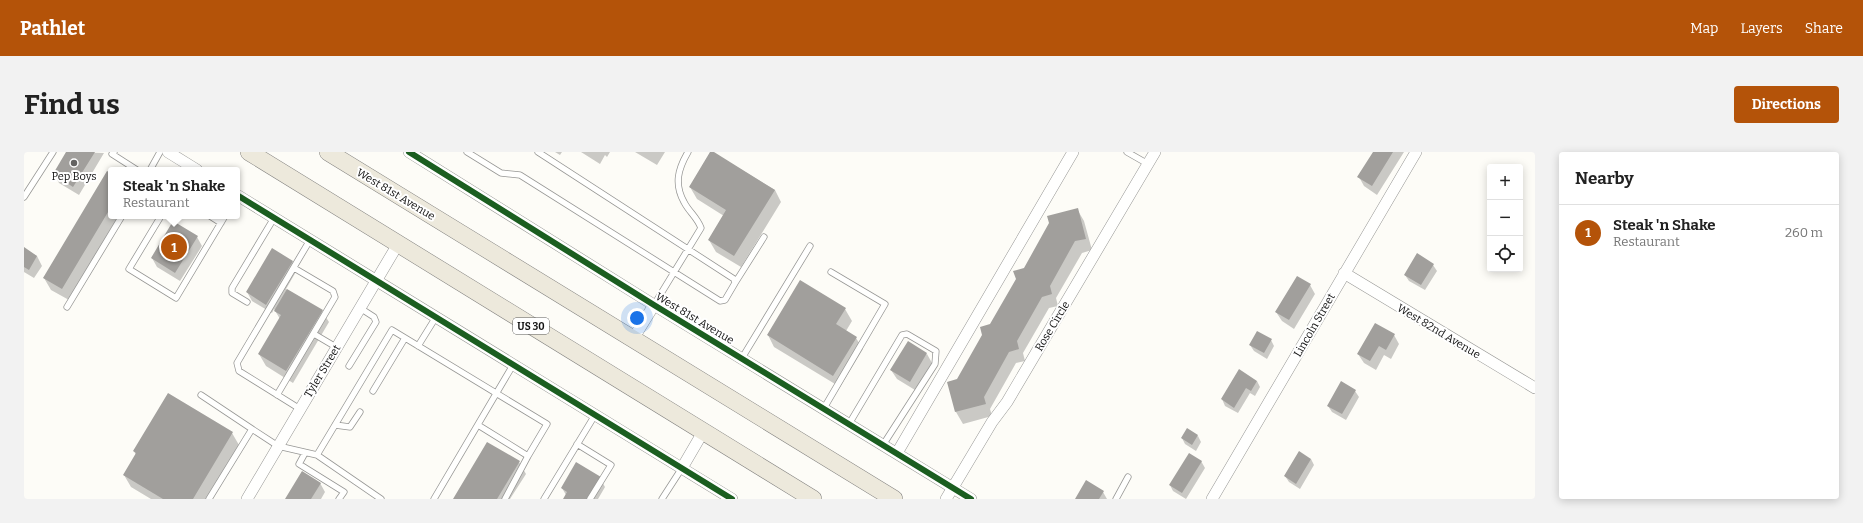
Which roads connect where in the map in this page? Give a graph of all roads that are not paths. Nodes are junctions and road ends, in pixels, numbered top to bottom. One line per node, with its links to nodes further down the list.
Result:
1 (53, 152): 20 (lane)
2 (114, 152): 16 (lane)
3 (160, 152): 17 (lane)
4 (168, 152): 18 (street)
5 (249, 152): 29 (main road, US 30)
6 (328, 152): 45 (main road, West 81st Avenue)
7 (409, 152): 39 (street, West 81st Avenue)
8 (468, 152): 34 (lane)
9 (538, 152): 31 (lane)
10 (688, 152): 31 (lane)
11 (1073, 152): 69 (street)
12 (1127, 152): 15 (lane)
13 (1155, 152): 15 (street, Rose Circle)
14 (1416, 152): 35 (street, Lincoln Street)
15 (1148, 164): 74 (street, Rose Circle)
16 (132, 167)
17 (152, 167)
18 (189, 167)
19 (240, 197): 21 (street)
20 (24, 198)
21 (274, 218): 28 (street); 38 (lane)
22 (120, 219): 40 (lane)
23 (159, 219): 26 (lane)
24 (215, 219): 26 (lane)
25 (223, 219): 26 (lane)
26 (221, 223)
27 (764, 237): 37 (lane)
28 (310, 240): 32 (lane); 36 (street)
29 (398, 244): 36 (street, Tyler Street); 64 (main road, US 30)
30 (810, 246): 48 (lane)
31 (688, 250): 34 (lane); 37 (lane)
32 (294, 268): 43 (lane); 55 (lane)
33 (831, 272): 56 (lane)
34 (674, 273): 37 (lane); 39 (lane)
35 (1344, 273): 51 (street, West 82nd Avenue); 90 (street, Lincoln Street)
36 (376, 280): 41 (street, Tyler Street); 42 (street)
37 (735, 283)
38 (247, 302)
39 (654, 305): 45 (street); 48 (street, West 81st Avenue)
40 (67, 307)
41 (360, 308): 47 (street, Tyler Street); 50 (lane)
42 (436, 317): 46 (lane); 49 (street)
43 (314, 334): 47 (lane); 55 (lane)
44 (405, 338): 46 (lane); 52 (lane); 61 (lane)
45 (633, 339): 86 (main road, West 81st Avenue)
46 (418, 346): 53 (lane)
47 (336, 347): 57 (street, Tyler Street)
48 (742, 358): 56 (street, West 81st Avenue)
49 (513, 365): 53 (lane); 59 (street)
50 (349, 366)
51 (1535, 388)
52 (373, 391)
53 (496, 394): 62 (lane); 71 (lane)
54 (200, 395): 63 (lane)
55 (277, 395): 57 (lane)
56 (824, 408): 60 (street, West 81st Avenue)
57 (300, 409): 67 (street, Tyler Street)
58 (360, 412): 61 (lane)
59 (595, 415): 65 (lane); 72 (street)
60 (849, 424): 66 (street, West 81st Avenue); 66 (lane)
61 (336, 425): 70 (lane)
62 (478, 425): 71 (lane); 80 (lane)
63 (252, 429): 67 (lane); 76 (lane)
64 (703, 432): 72 (street); 85 (main road, US 30)
65 (578, 444): 82 (lane); 83 (lane)
66 (883, 445): 69 (street, West 81st Avenue)
67 (278, 446): 68 (lane); 77 (street, Tyler Street)
68 (305, 453): 70 (lane); 78 (lane)
69 (897, 453): 74 (street, West 81st Avenue)
70 (317, 456): 79 (lane)
71 (528, 456): 81 (lane)
72 (682, 468): 75 (lane); 84 (street)
73 (1128, 477): 89 (lane)
74 (953, 488): 87 (street, Rose Circle); 88 (street, West 81st Avenue)
75 (665, 498)
76 (209, 499)
77 (247, 499)
78 (339, 499)
79 (381, 499)
80 (434, 499)
81 (505, 499)
82 (544, 499)
83 (590, 499)
84 (732, 499)
85 (813, 499)
86 (894, 499)
87 (946, 499)
88 (971, 499)
89 (1116, 499)
90 (1212, 499)

